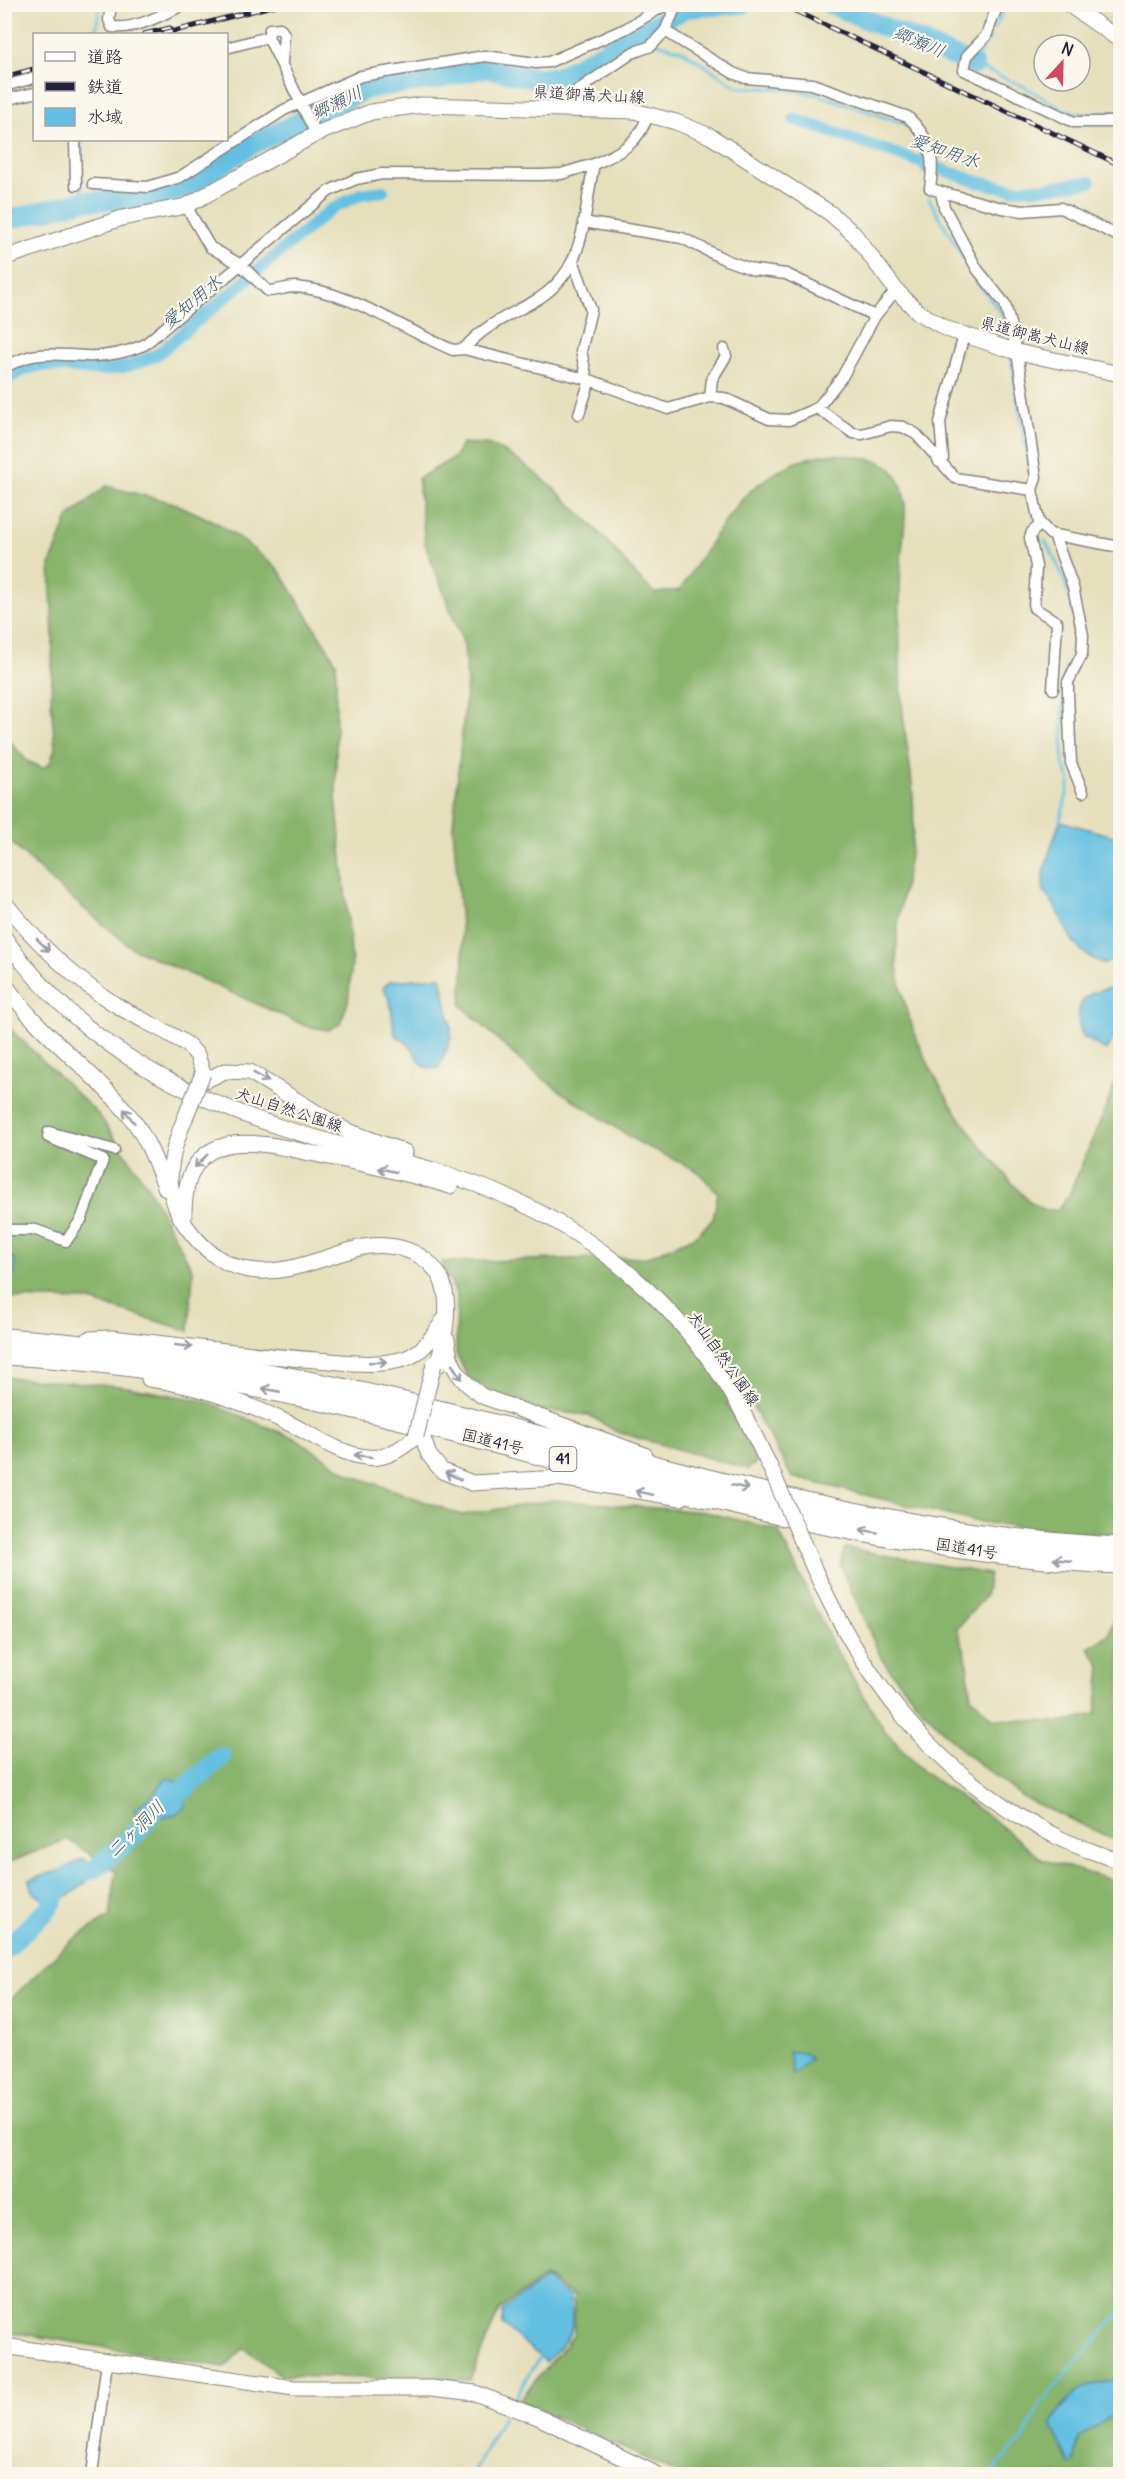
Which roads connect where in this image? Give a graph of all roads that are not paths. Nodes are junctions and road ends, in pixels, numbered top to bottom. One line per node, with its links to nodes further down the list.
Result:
1 (111, 4): 2 (street)
2 (185, 4)
3 (667, 4): 14 (street)
4 (676, 4): 7 (street)
5 (998, 4): 17 (street)
6 (1068, 4): 8 (main road)
7 (664, 34): 15 (street); 23 (street)
8 (1120, 40)
9 (228, 47): 14 (street)
10 (33, 78): 11 (street)
11 (4, 86)
12 (33, 93): 13 (street)
13 (4, 100)
14 (301, 101): 18 (street); 21 (street)
15 (559, 109): 16 (main road, 県道御嵩犬山線); 18 (main road, 県道御嵩犬山線)
16 (648, 114): 20 (street); 30 (main road, 県道御嵩犬山線)
17 (1120, 122)
18 (314, 130): 24 (main road, 県道御嵩犬山線)
19 (75, 141): 22 (street)
20 (594, 164): 25 (street); 29 (street)
21 (93, 184)
22 (76, 185)
23 (941, 192): 26 (street); 35 (street)
24 (186, 206): 27 (main road, 県道御嵩犬山線); 29 (street)
25 (583, 222): 28 (street); 31 (street)
26 (1120, 237)
27 (4, 258)
28 (574, 263): 34 (street); 38 (street)
29 (241, 265): 34 (street); 36 (street)
30 (896, 290): 31 (street); 32 (main road, 県道御嵩犬山線)
31 (875, 316): 40 (street)
32 (964, 335): 35 (main road, 県道御嵩犬山線); 42 (street)
33 (724, 348): 39 (street)
34 (464, 349): 38 (street)
35 (1017, 352): 37 (main road, 県道御嵩犬山線); 43 (street)
36 (4, 368)
37 (1120, 374)
38 (589, 380): 39 (street); 41 (street)
39 (710, 397): 40 (street)
40 (818, 408): 42 (street)
41 (579, 414)
42 (939, 462): 43 (street)
43 (1032, 490): 44 (street)
44 (1041, 524): 45 (street); 47 (street)
45 (1054, 535): 46 (street); 48 (street)
46 (1120, 547)
47 (1053, 689)
48 (1083, 792)
49 (4, 902): 52 (main road, one-way to 52)
50 (4, 937): 54 (main road, 犬山自然公園線)
51 (4, 983): 55 (main road, one-way to 51)
52 (204, 1077): 54 (main road, one-way to 54); 55 (main road, bridge)
53 (114, 1150): 57 (street)
54 (525, 1204): 56 (main road, one-way to 56); 67 (main road, 犬山自然公園線, bridge)
55 (175, 1205): 56 (main road)
56 (184, 1223): 58 (main road)
57 (4, 1230)
58 (446, 1316): 60 (main road, one-way to 58); 62 (main road, bridge); 63 (main road, one-way to 63)
59 (4, 1339): 60 (highway, 国道41号 / 41)
60 (41, 1349): 61 (highway, 国道41号 / 41); 62 (main road, one-way to 60); 63 (highway, 国道41号 / 41); 64 (highway, 国道41号 / 41, one-way to 60)
61 (4, 1354)
62 (418, 1435): 64 (main road, one-way to 62)
63 (709, 1480): 65 (highway, 国道41号 / 41, one-way to 65)
64 (723, 1500): 66 (highway, 国道41号 / 41, one-way to 64)
65 (1120, 1548)
66 (1120, 1563)
67 (1120, 1862)
68 (4, 2346): 69 (main road)
69 (107, 2362): 70 (street); 71 (main road)
70 (92, 2475)
71 (656, 2475)

